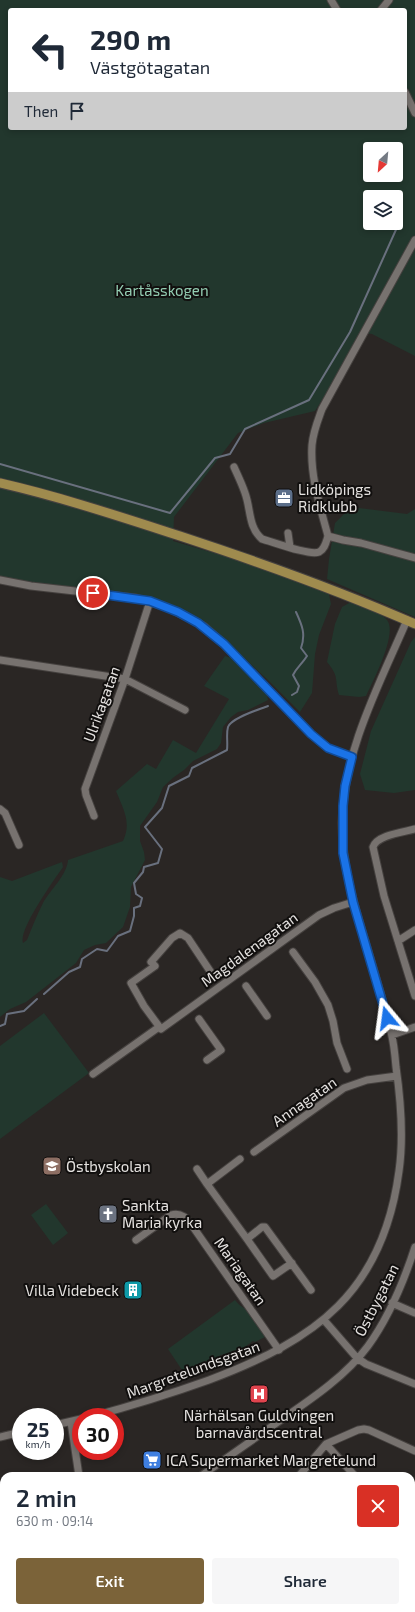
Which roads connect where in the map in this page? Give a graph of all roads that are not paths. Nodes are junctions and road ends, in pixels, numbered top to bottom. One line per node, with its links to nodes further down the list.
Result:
1 (389, 0): 2 (street)
2 (383, 8)
3 (407, 96): 4 (street)
4 (415, 113)
5 (415, 240): 9 (street)
6 (234, 467): 10 (street)
7 (0, 483): 14 (main road)
8 (288, 534): 10 (street)
9 (328, 536): 10 (street); 11 (street)
10 (290, 547)
11 (415, 558)
12 (0, 580): 13 (street)
13 (150, 601): 16 (street, Ulrikagatan); 18 (street)
14 (411, 622): 18 (street, Margretelundsgatan)
15 (0, 660): 16 (street)
16 (125, 679): 17 (street); 20 (street, Ulrikagatan)
17 (184, 710)
18 (352, 757): 23 (street, Margretelundsgatan)
19 (0, 809): 22 (street)
20 (94, 816)
21 (415, 829): 25 (street)
22 (19, 845)
23 (353, 902): 32 (street, Magdalenagatan); 34 (street, Margretelundsgatan)
24 (415, 930): 25 (street)
25 (398, 941): 29 (street)
26 (293, 952): 36 (street)
27 (212, 974): 32 (street)
28 (246, 986): 30 (street)
29 (415, 996)
30 (267, 1016)
31 (200, 1019): 35 (street)
32 (162, 1026): 37 (street, Magdalenagatan)
33 (415, 1027): 34 (street)
34 (392, 1035): 38 (street, Margretelundsgatan)
35 (207, 1060)
36 (347, 1069)
37 (92, 1074)
38 (397, 1076): 39 (street, Annagatan); 50 (street, Margretelundsgatan)
39 (254, 1152)
40 (240, 1159): 42 (street)
41 (197, 1169): 42 (street)
42 (207, 1184): 43 (street)
43 (247, 1239): 46 (street); 46 (street)
44 (136, 1240): 51 (street, Mariagatan)
45 (415, 1247): 48 (street, Östbygatan)
46 (292, 1263): 47 (street)
47 (311, 1290)
48 (392, 1303): 49 (street); 52 (street, Östbygatan)
49 (415, 1313)
50 (324, 1320): 51 (street, Margretelundsgatan); 52 (street)
51 (278, 1350): 54 (street, Margretelundsgatan)
52 (357, 1358): 53 (street); 62 (street, Östbygatan)
53 (415, 1384)
54 (120, 1408)
55 (70, 1422): 56 (street); 61 (street)
56 (64, 1423)
57 (12, 1434): 58 (street)
58 (0, 1437)
59 (326, 1444): 60 (street); 63 (street); 64 (street)
60 (415, 1451)
61 (78, 1472)
62 (207, 1472)
63 (302, 1472)
64 (351, 1472)

